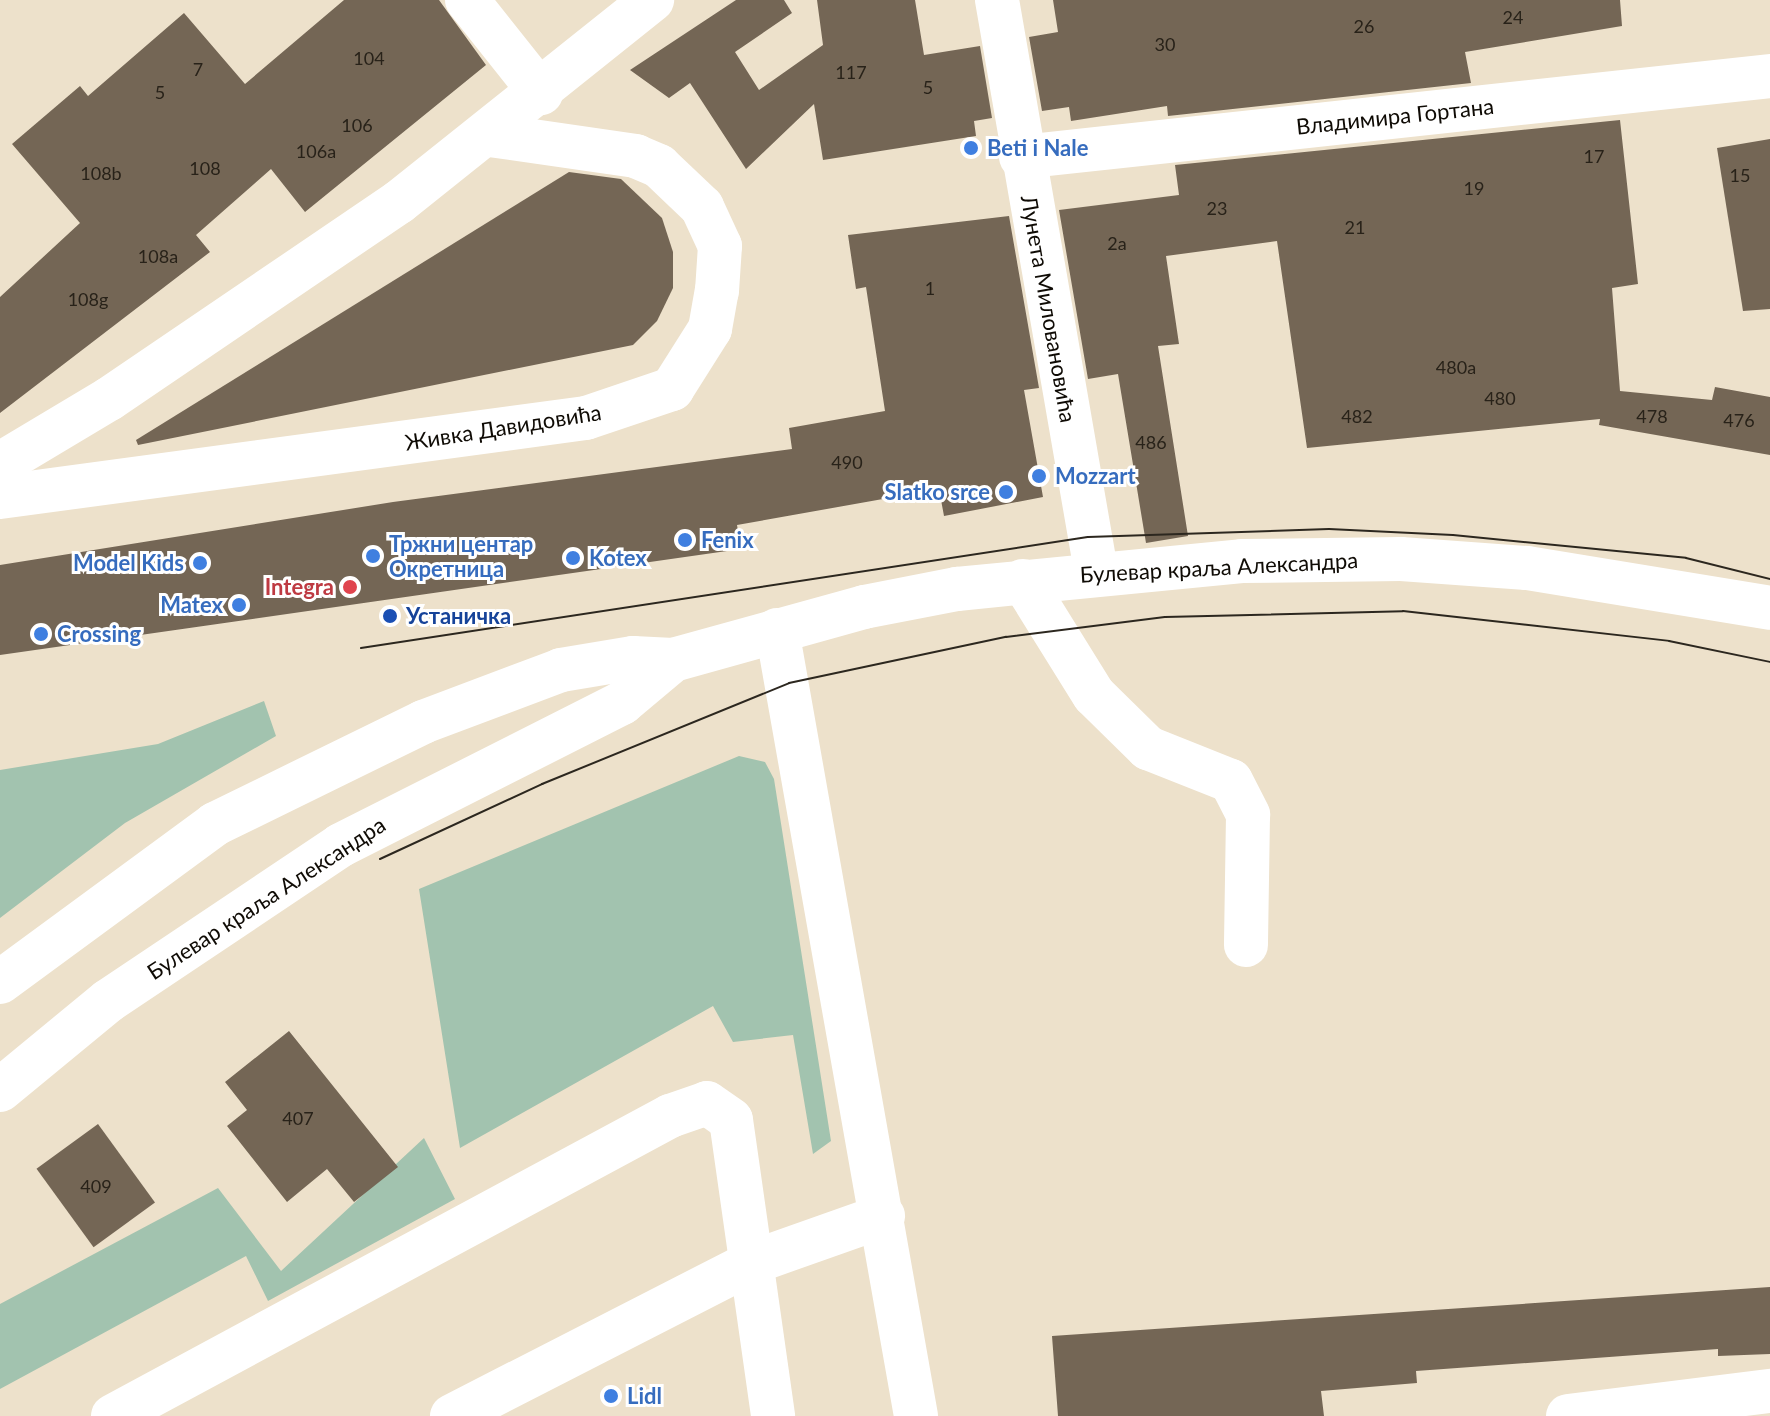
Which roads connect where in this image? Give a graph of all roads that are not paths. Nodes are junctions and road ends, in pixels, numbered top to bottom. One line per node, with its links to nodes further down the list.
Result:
1 (467, 0): 5 (main road)
2 (652, 0): 5 (main road)
3 (997, 0): 7 (main road, Лунета Миловановића)
4 (1770, 76): 7 (main road, Владимира Гортана)
5 (541, 93): 6 (main road)
6 (490, 135): 8 (main road); 9 (main road, Живка Давидовића)
7 (1021, 157): 10 (main road, Лунета Миловановића)
8 (0, 464)
9 (0, 497)
10 (1096, 571): 11 (main road, Булевар краља Александра); 12 (main road, Булевар краља Александра)
11 (1023, 581): 13 (main road, Булевар краља Александра); 15 (main road)
12 (1770, 608)
13 (777, 630): 14 (main road, Булевар краља Александра); 18 (main road)
14 (673, 660): 16 (main road, Булевар краља Александра); 17 (main road, Булевар краља Александра)
15 (1246, 945)
16 (0, 982)
17 (0, 1090)
18 (883, 1216): 19 (main road); 24 (main road)
19 (753, 1262): 21 (main road); 22 (main road); 23 (main road)
20 (1770, 1391): 25 (main road)
21 (113, 1416)
22 (452, 1416)
23 (773, 1416)
24 (916, 1416)
25 (1568, 1416)

